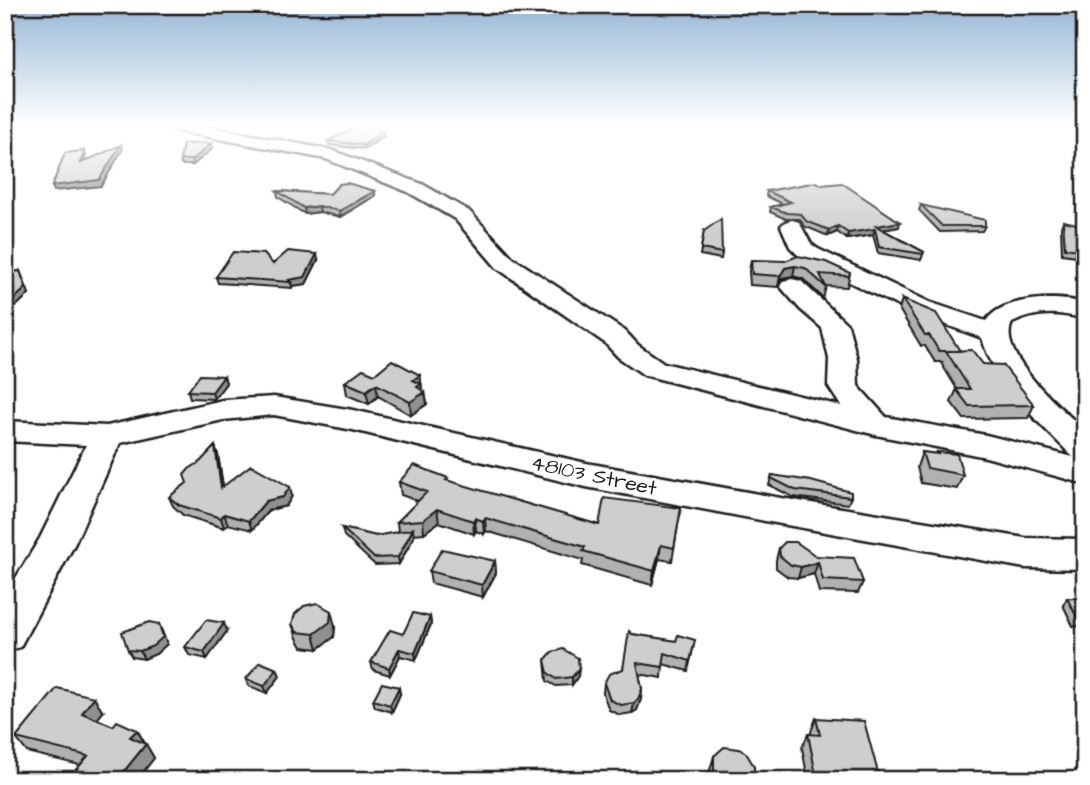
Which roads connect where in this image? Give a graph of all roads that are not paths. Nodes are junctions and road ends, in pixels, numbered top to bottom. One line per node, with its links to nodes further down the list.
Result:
1 (353, 163): 6 (street)
2 (792, 226): 5 (street)
3 (792, 286): 6 (street)
4 (1085, 311): 5 (street)
5 (994, 333): 9 (street)
6 (876, 425): 10 (street)
7 (5, 432): 8 (street, 48103 Street)
8 (107, 436): 11 (street, 48103 Street); 12 (street)
9 (1085, 449)
10 (1085, 472)
11 (1085, 554)
12 (5, 635)

